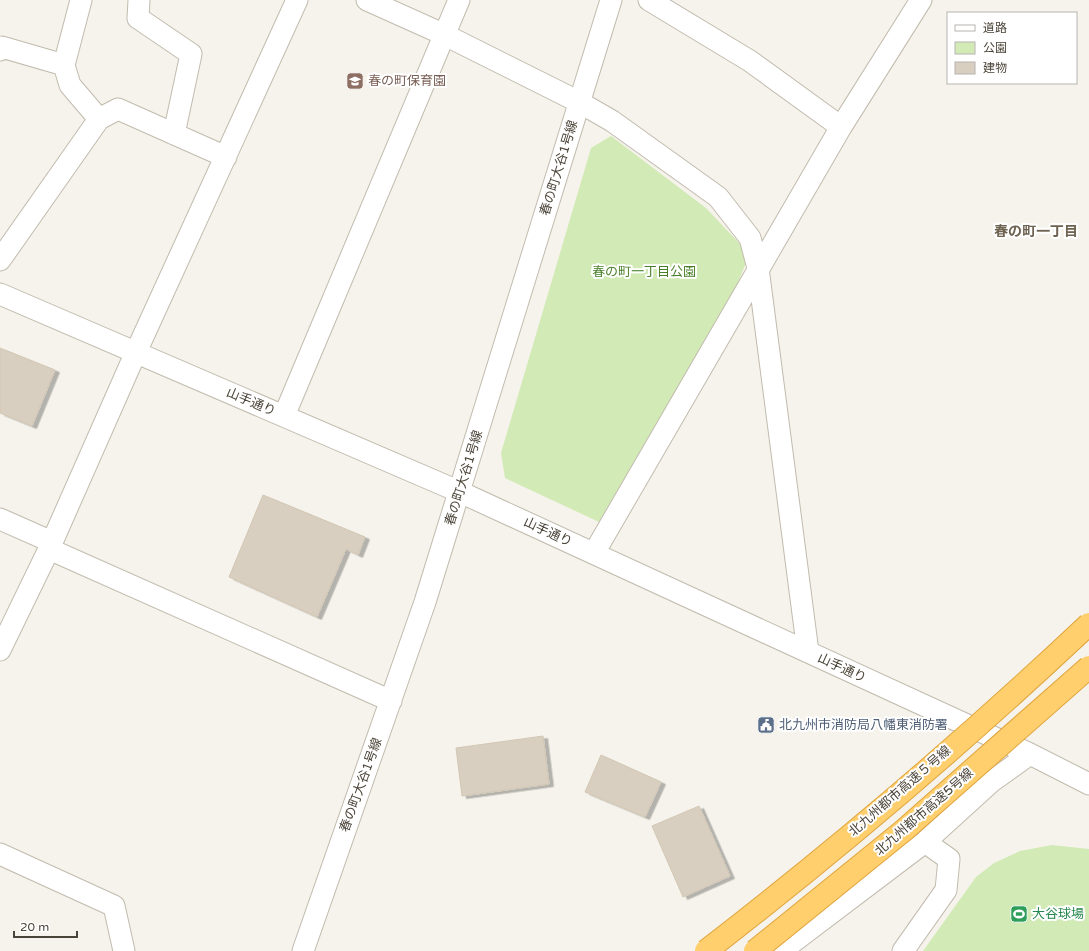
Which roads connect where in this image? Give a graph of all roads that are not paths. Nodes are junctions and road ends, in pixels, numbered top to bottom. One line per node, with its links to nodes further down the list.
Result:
1 (81, 0): 11 (street)
2 (139, 0): 15 (street)
3 (297, 0): 16 (street)
4 (367, 0): 9 (street)
5 (459, 0): 9 (street)
6 (611, 0): 12 (street, 春の町大谷1号線)
7 (649, 0): 14 (street)
8 (921, 0): 14 (street)
9 (445, 35): 12 (street); 21 (street)
10 (0, 50): 11 (street)
11 (64, 65): 13 (street)
12 (579, 102): 18 (street); 22 (street, 春の町大谷1号線)
13 (99, 119): 15 (street); 17 (street)
14 (841, 127): 18 (street)
15 (174, 134): 16 (street)
16 (226, 157): 20 (street)
17 (0, 260)
18 (758, 268): 25 (street); 28 (street)
19 (0, 294): 20 (street, 山手通り)
20 (136, 352): 21 (street, 山手通り); 24 (street)
21 (284, 416): 22 (street, 山手通り)
22 (460, 492): 25 (street, 山手通り); 30 (street, 春の町大谷1号線)
23 (0, 519): 24 (street)
24 (50, 545): 27 (street); 30 (street)
25 (594, 553): 28 (street, 山手通り)
26 (1089, 624): 37 (highway, 北九州都市高速５号線, bridge)
27 (0, 650)
28 (808, 652): 31 (street, 山手通り)
29 (1089, 667): 38 (highway, 北九州都市高速5号線, bridge)
30 (390, 701): 36 (street, 春の町大谷1号線)
31 (1030, 754): 32 (street, 山手通り); 33 (street)
32 (1089, 784)
33 (925, 842): 39 (street); 40 (street)
34 (0, 854): 35 (street)
35 (124, 951)
36 (302, 951)
37 (706, 951)
38 (755, 951)
39 (781, 951)
40 (903, 951)

